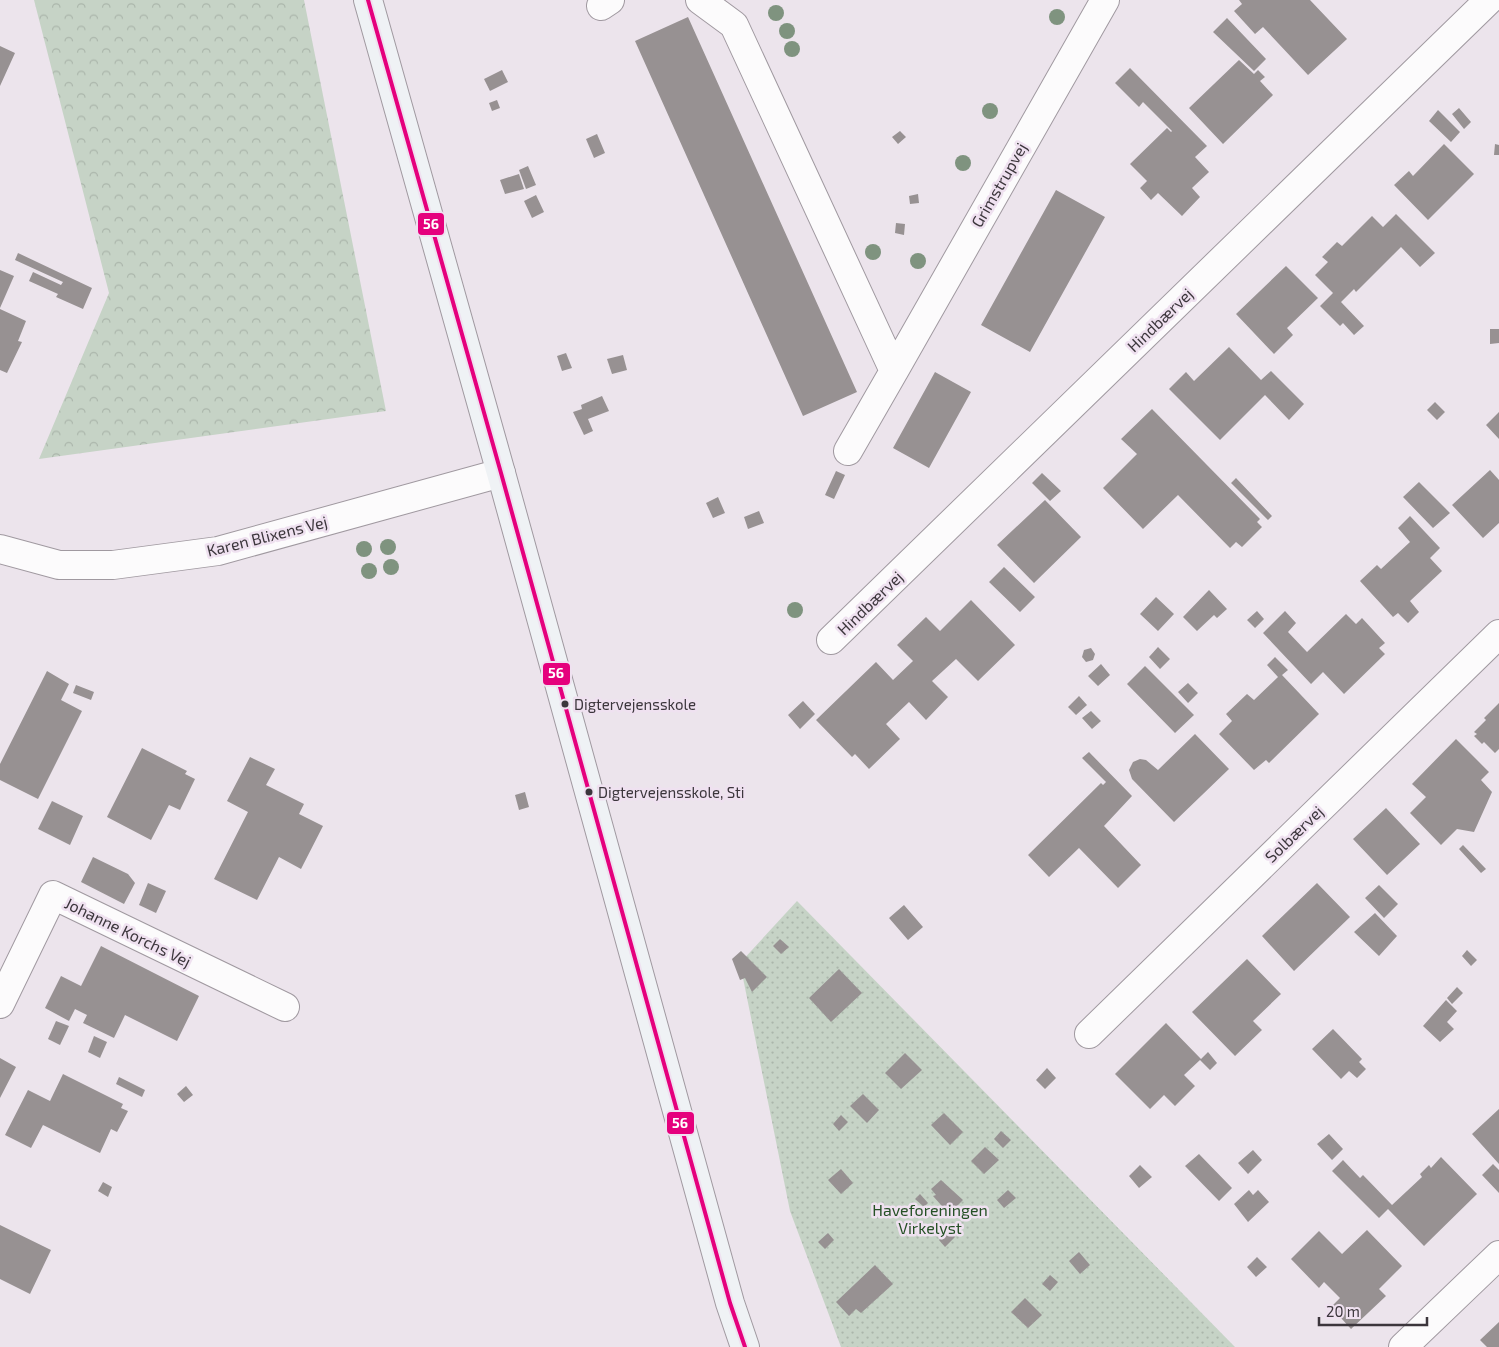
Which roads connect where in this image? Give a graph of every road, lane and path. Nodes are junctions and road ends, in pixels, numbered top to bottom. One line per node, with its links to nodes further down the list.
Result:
1 (368, 0): 7 (street)
2 (700, 0): 5 (street)
3 (1105, 0): 5 (street, Grimstrupvej)
4 (1489, 0): 10 (street, Hindbærvej)
5 (894, 370): 6 (street, Grimstrupvej)
6 (848, 451)
7 (502, 473): 8 (street, Karen Blixens Vej); 15 (street)
8 (0, 548)
9 (1499, 634): 13 (street, Solbærvej)
10 (831, 640)
11 (0, 1004): 12 (street, Johanne Korchs Vej)
12 (285, 1007)
13 (1089, 1034)
14 (1499, 1255): 16 (street)
15 (745, 1347)
16 (1403, 1347)

